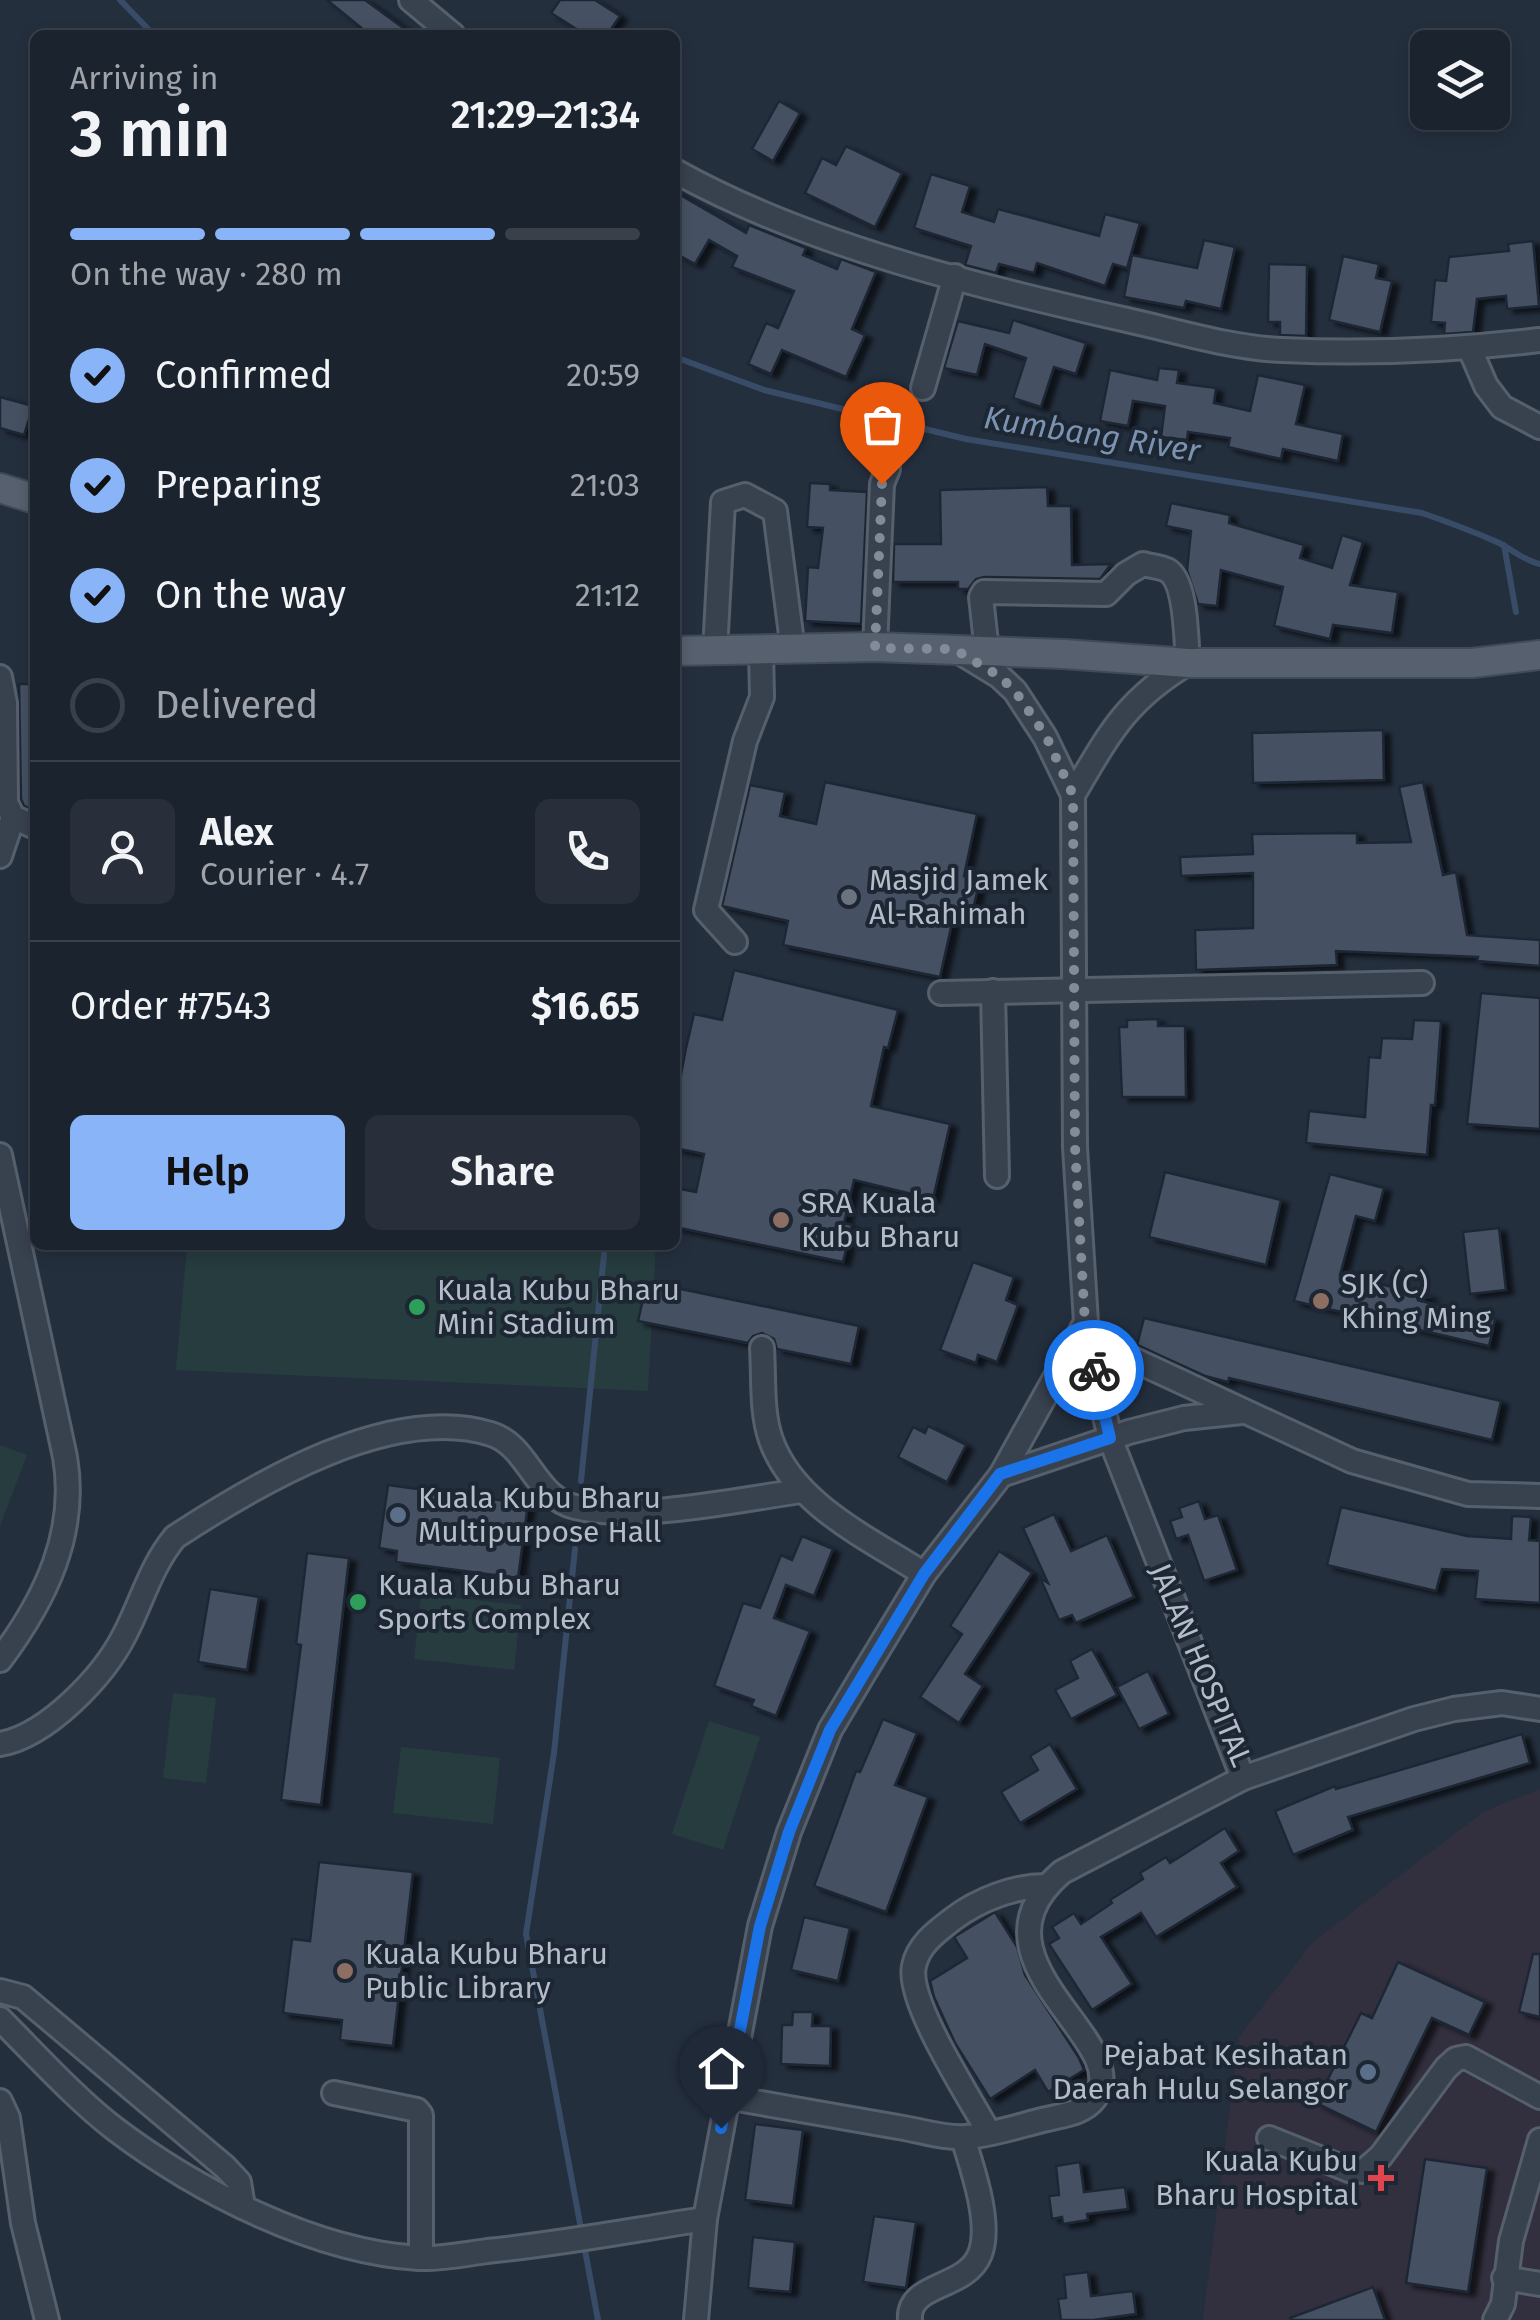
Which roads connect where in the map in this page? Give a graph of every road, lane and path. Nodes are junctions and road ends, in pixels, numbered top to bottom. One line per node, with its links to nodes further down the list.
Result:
1 (412, 0): 2 (street)
2 (447, 30)
3 (680, 173): 4 (street)
4 (955, 276): 6 (street); 7 (street)
5 (1540, 340): 6 (street)
6 (1470, 349): 8 (street)
7 (923, 388)
8 (1540, 427)
9 (888, 469): 12 (street)
10 (0, 488): 11 (main road)
11 (30, 497)
12 (875, 648): 13 (main road); 15 (main road)
13 (954, 649): 18 (main road); 22 (street)
14 (761, 650): 15 (main road); 17 (main road); 26 (street)
15 (794, 650): 17 (street)
16 (680, 651): 17 (main road)
17 (715, 651)
18 (987, 652): 20 (main road); 20 (street)
19 (1540, 654): 20 (main road)
20 (1188, 663): 22 (street)
21 (0, 677): 23 (street)
22 (1073, 795): 28 (street, JALAN HOSPITAL)
23 (13, 817): 24 (street); 25 (street)
24 (30, 826)
25 (0, 856)
26 (734, 942)
27 (1422, 983): 28 (street)
28 (1076, 989): 29 (street); 33 (street, JALAN HOSPITAL)
29 (993, 991): 30 (street); 32 (street)
30 (942, 993)
31 (0, 1154): 41 (street)
32 (997, 1176)
33 (1086, 1331): 35 (street); 36 (street, JALAN HOSPITAL); 37 (street)
34 (762, 1348): 38 (street)
35 (1242, 1412): 36 (street); 39 (street)
36 (1110, 1438): 37 (street); 44 (street, JALAN HOSPITAL)
37 (1000, 1474): 40 (street)
38 (801, 1490): 40 (street); 43 (street)
39 (1540, 1496)
40 (924, 1574): 50 (street)
41 (0, 1660)
42 (1540, 1709): 44 (street, JALAN HOSPITAL)
43 (0, 1744)
44 (1242, 1778): 45 (street)
45 (1045, 1886): 52 (street); 52 (street)
46 (0, 1991): 56 (street)
47 (0, 2020): 56 (street)
48 (334, 2093): 58 (street)
49 (1540, 2096): 54 (street)
50 (726, 2097): 53 (street); 57 (street)
51 (0, 2101): 61 (street)
52 (989, 2132): 53 (street)
53 (962, 2138): 63 (street)
54 (1269, 2138)
55 (1540, 2140): 59 (street)
56 (243, 2208): 58 (street)
57 (704, 2218): 58 (street); 62 (street)
58 (421, 2258)
59 (1504, 2278): 60 (street); 64 (street)
60 (1540, 2284)
61 (47, 2320)
62 (696, 2320)
63 (910, 2320)
64 (1495, 2320)

